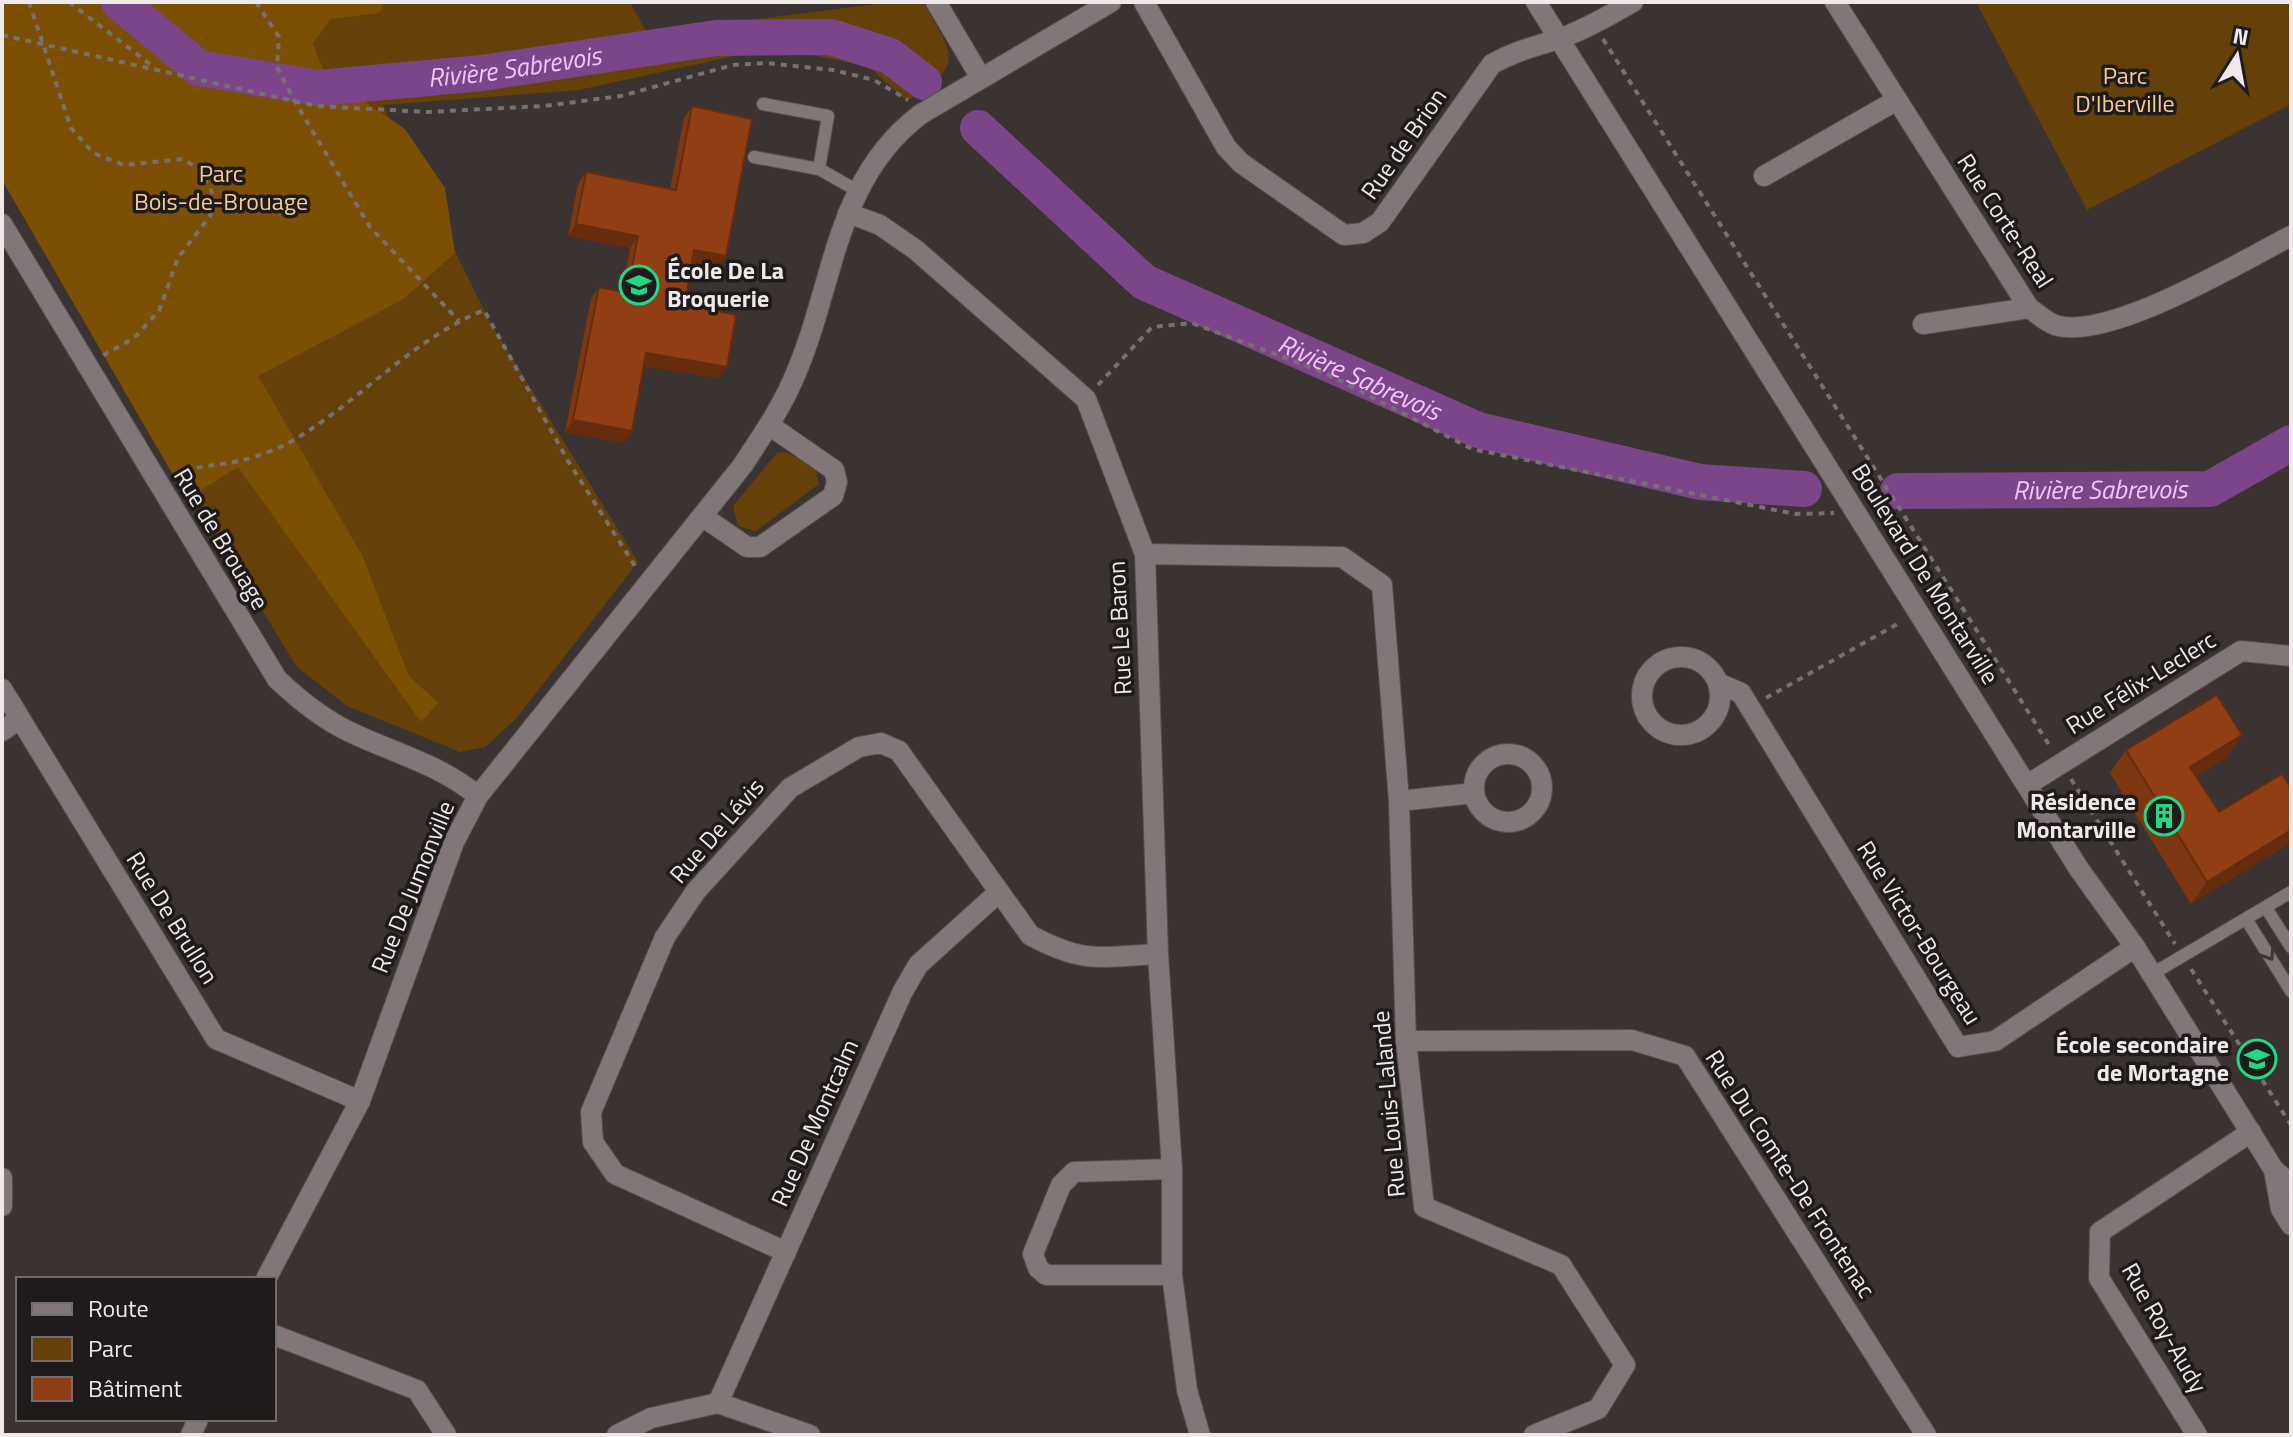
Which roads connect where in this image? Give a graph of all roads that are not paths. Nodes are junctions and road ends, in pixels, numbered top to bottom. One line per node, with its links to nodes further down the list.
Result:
1 (936, 2): 8 (street)
2 (1111, 2): 8 (street, Rue De Jumonville)
3 (1144, 2): 7 (street, Rue de Brion)
4 (1536, 2): 7 (street, Boulevard De Montarville)
5 (1633, 2): 7 (street)
6 (1835, 2): 9 (street, Rue Corte-Real)
7 (1561, 38): 28 (street, Boulevard De Montarville)
8 (981, 78): 14 (street, Rue De Jumonville)
9 (1897, 100): 13 (street); 18 (street, Rue Corte-Real)
10 (763, 104): 12 (lane)
11 (754, 157): 12 (lane)
12 (819, 169): 14 (lane)
13 (1764, 176)
14 (858, 191): 15 (street, Rue De Jumonville)
15 (848, 213): 20 (street, Rue De Jumonville); 22 (street, Rue Le Baron)
16 (2, 224): 30 (street, Rue de Brouage)
17 (2291, 236): 18 (street, Rue Corte-Real)
18 (2029, 308): 19 (street)
19 (1923, 324)
20 (769, 425): 21 (street, Rue De Jumonville); 21 (street)
21 (702, 516): 30 (street, Rue De Jumonville)
22 (1145, 554): 31 (street, Rue Louis-Lalande); 38 (street, Rue Le Baron)
23 (2291, 656): 28 (street, Rue Félix-Leclerc)
24 (1718, 683): 36 (street, Rue Victor-Bourgeau)
25 (2, 689): 26 (street, Rue De Brullon)
26 (20, 719): 27 (street); 42 (street, Rue De Brullon)
27 (2, 731)
28 (2027, 785): 36 (street, Boulevard De Montarville)
29 (1474, 793): 31 (street)
30 (478, 796): 42 (street, Rue De Jumonville)
31 (1399, 801): 41 (street, Rue Louis-Lalande)
32 (999, 892): 38 (street, Rue De Lévis); 50 (street, Rue De Montcalm); 50 (street, Rue De Lévis)
33 (2291, 892): 34 (lane)
34 (2266, 908): 35 (lane); 37 (lane)
35 (2246, 919): 39 (lane); 40 (lane, one-way to 40)
36 (2135, 947): 39 (street, Boulevard De Montarville)
37 (2291, 947)
38 (1158, 954): 44 (street, Rue Le Baron)
39 (2152, 974): 43 (street, Boulevard De Montarville)
40 (2291, 991)
41 (1406, 1041): 59 (street, Rue Louis-Lalande); 60 (street, Rue Du Comte-De Frontenac)
42 (360, 1101): 52 (street, Rue De Jumonville)
43 (2251, 1132): 45 (street, Boulevard De Montarville); 61 (street, Rue Roy-Audy)
44 (1172, 1169): 51 (street, Rue Le Baron); 51 (street)
45 (2274, 1170): 47 (street, Boulevard De Montarville); 49 (street, Boulevard De Montarville)
46 (2, 1178): 48 (street)
47 (2291, 1184)
48 (2, 1206)
49 (2291, 1225)
50 (786, 1252): 54 (street, Rue De Montcalm)
51 (1172, 1275): 58 (street, Rue Le Baron)
52 (267, 1277)
53 (276, 1336): 55 (street)
54 (718, 1403): 56 (street); 57 (street)
55 (446, 1435)
56 (617, 1435)
57 (810, 1435)
58 (1200, 1435)
59 (1534, 1435)
60 (1926, 1435)
61 (2197, 1435)

